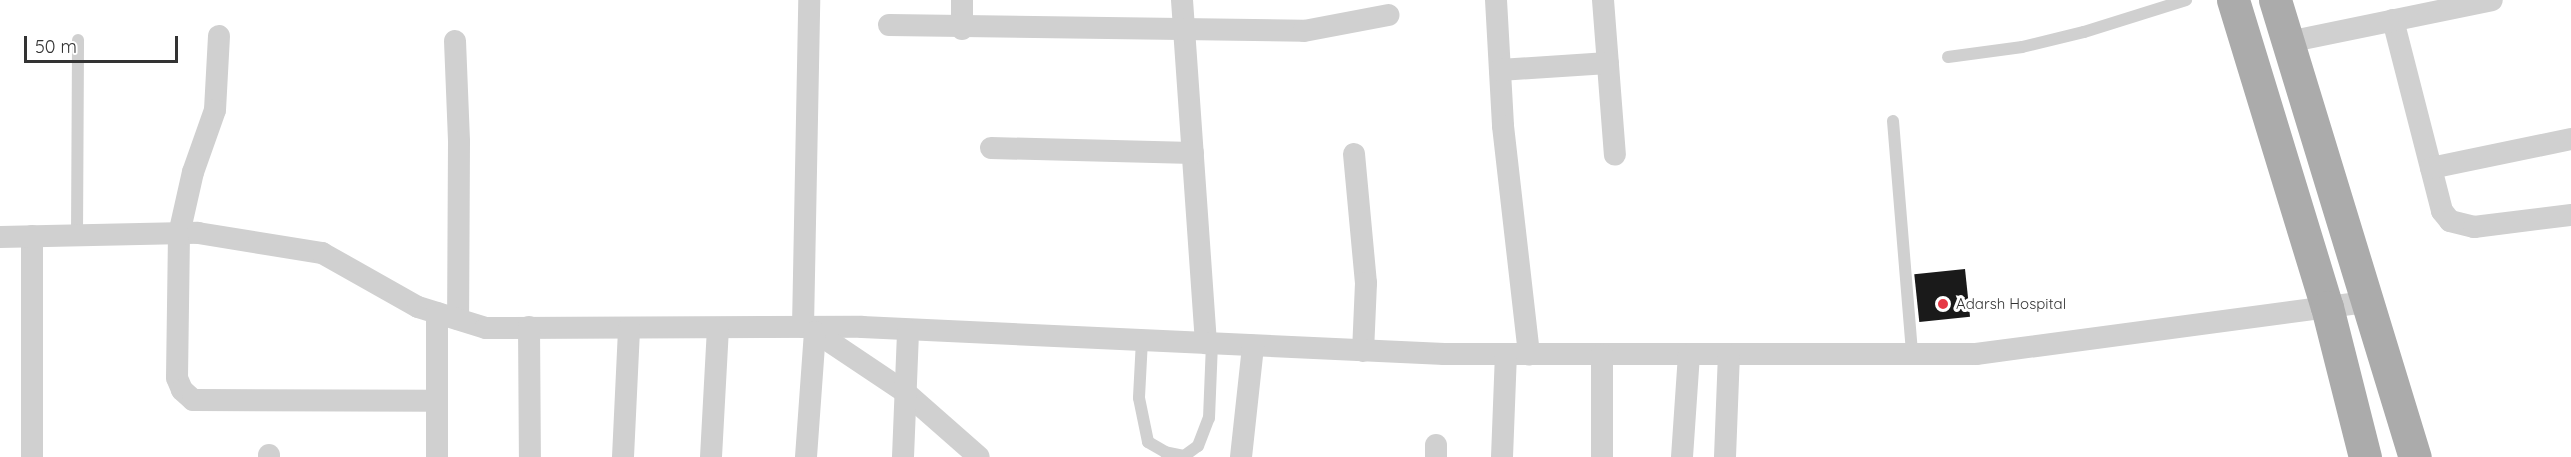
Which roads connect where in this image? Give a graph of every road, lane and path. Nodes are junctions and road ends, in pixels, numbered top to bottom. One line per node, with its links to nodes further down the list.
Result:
1 (809, 0): 41 (street)
2 (962, 0): 14 (street)
3 (1182, 0): 15 (street)
4 (1496, 0): 22 (street)
5 (1603, 0): 21 (street)
6 (2186, 0): 20 (lane)
7 (2233, 0): 36 (main road)
8 (2275, 0): 19 (main road)
9 (2492, 0): 10 (street)
10 (2452, 4): 12 (street)
11 (1389, 15): 15 (street)
12 (2393, 20): 19 (street); 29 (street)
13 (889, 25): 14 (street)
14 (962, 29): 15 (street)
15 (1186, 33): 26 (street)
16 (219, 36): 31 (street)
17 (78, 40): 33 (lane)
18 (455, 41): 37 (street)
19 (2288, 42): 35 (main road)
20 (1948, 57)
21 (1608, 63): 22 (street); 28 (street)
22 (1500, 70): 50 (street)
23 (1893, 121): 49 (lane)
24 (2571, 139): 29 (street)
25 (991, 148): 26 (street)
26 (1193, 153): 44 (street)
27 (1354, 154): 46 (street)
28 (1615, 155)
29 (2431, 168): 30 (street)
30 (2571, 215)
31 (178, 234): 33 (street); 37 (street); 53 (street)
32 (32, 236): 33 (street); 34 (street); 54 (street)
33 (77, 236)
34 (0, 237)
35 (2368, 302): 36 (street); 68 (main road)
36 (2327, 307): 49 (street); 67 (main road)
37 (448, 316): 38 (street); 53 (street)
38 (529, 327): 40 (street); 56 (street)
39 (718, 327): 40 (street); 41 (street); 58 (street)
40 (629, 328): 57 (street)
41 (809, 329): 42 (street); 52 (street); 59 (street)
42 (908, 330): 43 (street); 52 (street)
43 (1142, 340): 44 (street); 44 (lane)
44 (1209, 344): 45 (street)
45 (1253, 346): 46 (street); 62 (street)
46 (1363, 351): 50 (street)
47 (1602, 354): 48 (street); 50 (street); 64 (street)
48 (1689, 354): 51 (street); 65 (street)
49 (1912, 354): 51 (street)
50 (1517, 355): 63 (street)
51 (1729, 355): 66 (street)
52 (905, 392): 60 (street); 61 (street)
53 (436, 401): 55 (street)
54 (32, 457)
55 (437, 457)
56 (530, 457)
57 (623, 457)
58 (711, 457)
59 (806, 457)
60 (903, 457)
61 (979, 457)
62 (1241, 457)
63 (1502, 457)
64 (1602, 457)
65 (1682, 457)
66 (1725, 457)
67 (2365, 457)
68 (2415, 457)

